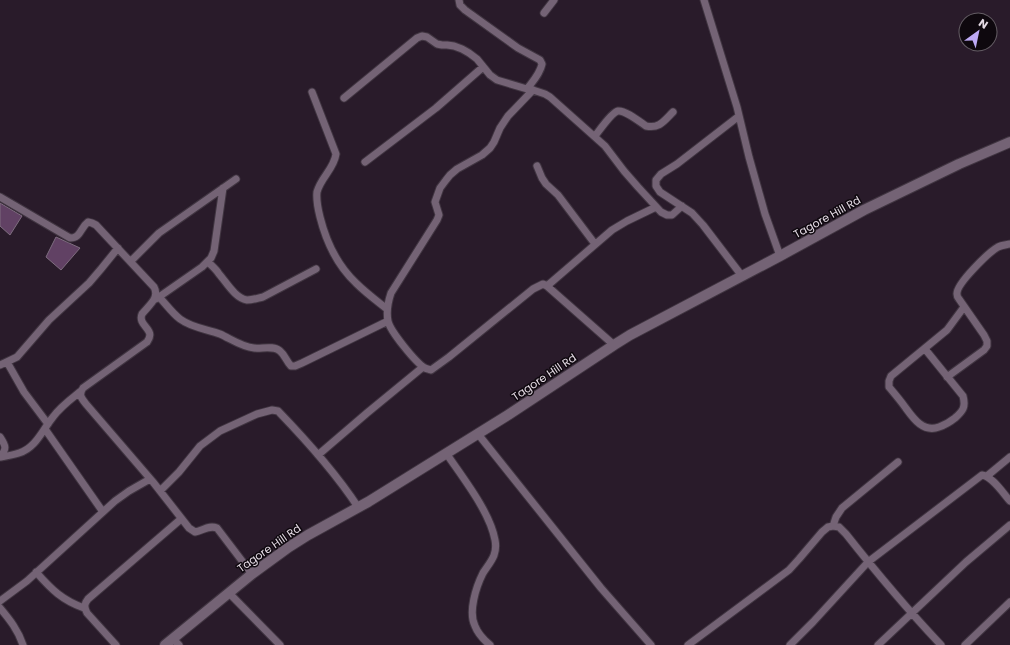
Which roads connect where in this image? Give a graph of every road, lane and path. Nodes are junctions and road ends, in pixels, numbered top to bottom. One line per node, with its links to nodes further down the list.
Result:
1 (459, 0): 6 (street)
2 (554, 0): 4 (street)
3 (704, 0): 10 (street)
4 (544, 13)
5 (483, 67): 6 (street); 8 (street); 13 (street)
6 (530, 90): 11 (street); 31 (street)
7 (312, 92): 31 (street)
8 (344, 98)
9 (673, 112): 11 (street)
10 (739, 116): 18 (street); 23 (street)
11 (595, 136): 19 (street)
12 (1010, 142): 23 (main road, Tagore Hill Rd)
13 (365, 162)
14 (537, 166): 20 (street)
15 (236, 179): 16 (street)
16 (223, 188): 24 (street); 25 (street)
17 (0, 197): 22 (street)
18 (682, 206): 19 (street); 27 (street)
19 (656, 207): 20 (street)
20 (595, 244): 28 (street)
21 (1010, 244): 30 (street)
22 (118, 248): 24 (street); 35 (street)
23 (780, 256): 27 (main road, Tagore Hill Rd)
24 (131, 261): 29 (street)
25 (208, 262): 26 (street); 29 (street)
26 (316, 269)
27 (742, 276): 33 (main road, Tagore Hill Rd)
28 (547, 286): 33 (street); 36 (street)
29 (156, 299): 32 (street); 38 (street)
30 (964, 307): 34 (street); 37 (street)
31 (387, 309): 32 (street)
32 (388, 321): 36 (street)
33 (614, 345): 40 (main road, Tagore Hill Rd)
34 (925, 349): 37 (street); 37 (street)
35 (3, 363): 39 (street)
36 (423, 367): 43 (street)
37 (947, 377)
38 (80, 391): 39 (street); 48 (street)
39 (46, 427): 44 (street); 52 (street)
40 (478, 434): 42 (main road, Tagore Hill Rd); 70 (street)
41 (0, 437): 44 (street)
42 (446, 454): 51 (main road, Tagore Hill Rd); 69 (street)
43 (318, 455): 49 (street); 51 (street)
44 (0, 457)
45 (1010, 457): 47 (street)
46 (898, 462): 54 (street)
47 (987, 476): 50 (street); 56 (street)
48 (150, 479): 49 (street); 52 (street)
49 (160, 491): 53 (street)
50 (1010, 501)
51 (358, 507): 58 (main road, Tagore Hill Rd)
52 (102, 512): 57 (street)
53 (181, 518): 58 (street); 63 (street)
54 (833, 526): 56 (street); 71 (street)
55 (1010, 526): 64 (street)
56 (868, 562): 64 (street); 72 (street)
57 (36, 572): 60 (street); 63 (street)
58 (252, 574): 59 (main road, Tagore Hill Rd)
59 (229, 593): 66 (main road, Tagore Hill Rd); 68 (street)
60 (0, 601)
61 (1010, 602): 75 (street)
62 (0, 608): 65 (street)
63 (84, 608): 67 (street)
64 (911, 613): 73 (street); 74 (street)
65 (20, 643)
66 (172, 643)
67 (116, 645)
68 (280, 645)
69 (490, 645)
70 (651, 645)
71 (688, 645)
72 (790, 645)
73 (878, 645)
74 (941, 645)
75 (965, 645)

